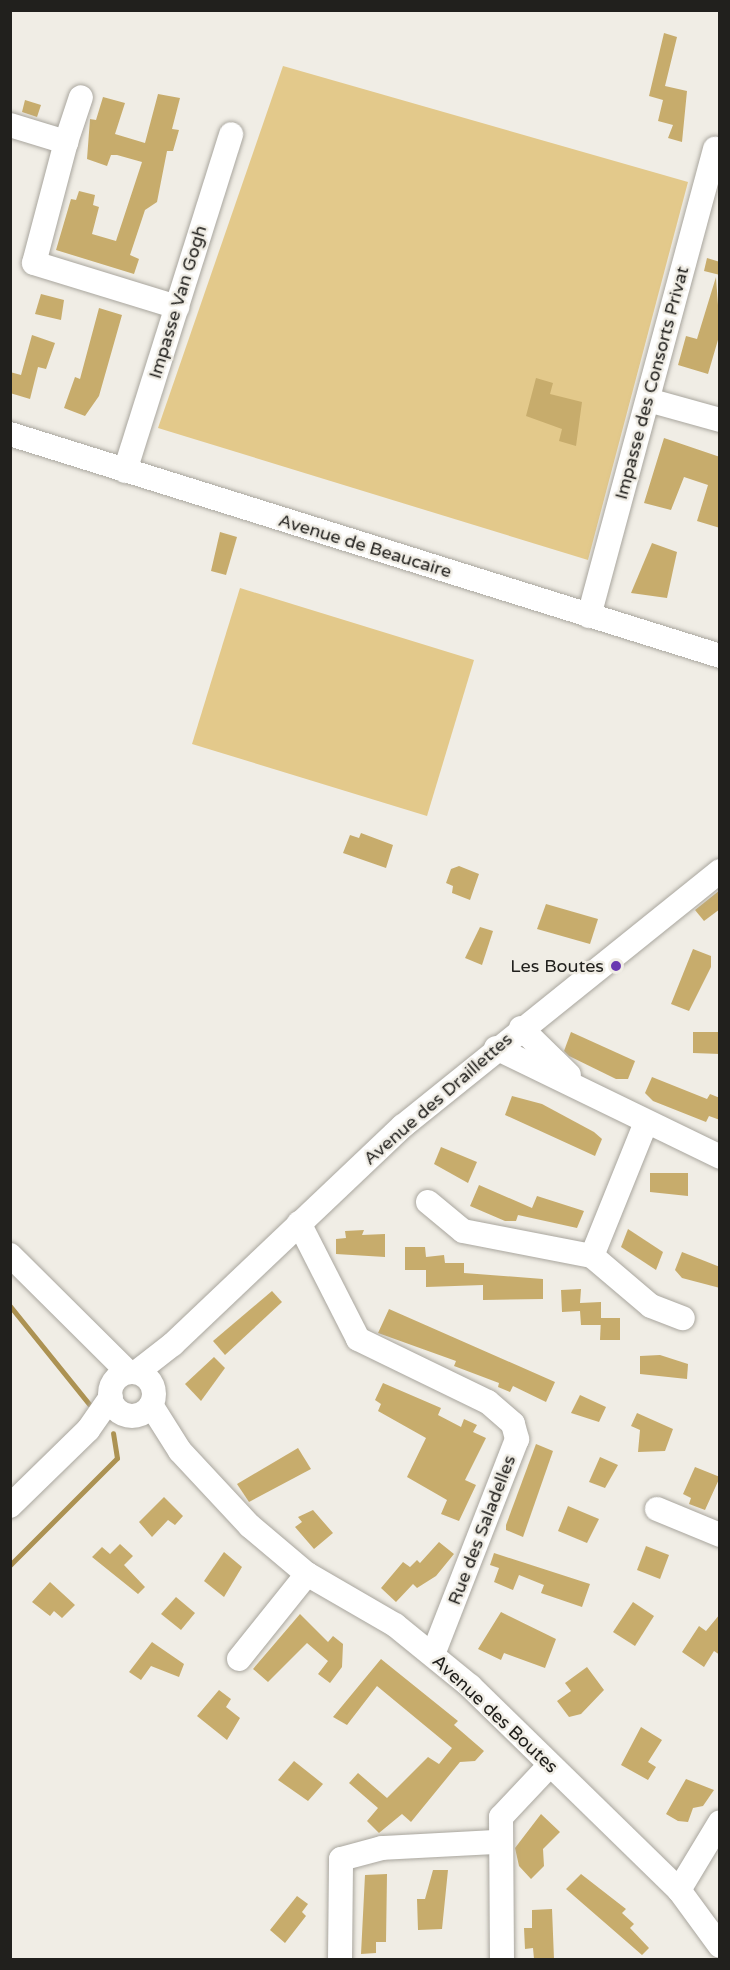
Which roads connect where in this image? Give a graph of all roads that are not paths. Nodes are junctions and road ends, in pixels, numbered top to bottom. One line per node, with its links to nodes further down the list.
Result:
1 (81, 97): 4 (street)
2 (10, 125): 4 (street)
3 (231, 134): 6 (street, Impasse Van Gogh)
4 (66, 142): 6 (street)
5 (715, 149): 7 (street, Impasse des Consorts Privat)
6 (177, 307): 10 (street, Impasse Van Gogh)
7 (648, 400): 8 (street); 11 (street, Impasse des Consorts Privat)
8 (720, 420)
9 (10, 434): 10 (street, Avenue de Beaucaire)
10 (125, 471): 11 (street, Avenue de Beaucaire)
11 (590, 616): 12 (street, Avenue de Beaucaire)
12 (720, 656)
13 (720, 871): 14 (street, Avenue des Draillettes)
14 (567, 992): 15 (street, Avenue des Draillettes); 17 (street)
15 (521, 1028): 16 (street, Avenue des Draillettes); 17 (street)
16 (496, 1048): 18 (street); 22 (street, Avenue des Draillettes)
17 (553, 1061): 18 (street)
18 (601, 1102): 19 (street)
19 (645, 1125): 20 (street); 24 (street)
20 (720, 1157)
21 (428, 1202): 24 (street)
22 (299, 1223): 26 (street, Avenue des Draillettes); 31 (street, Rue des Saladelles)
23 (10, 1255): 26 (street)
24 (592, 1256): 25 (street)
25 (683, 1318)
26 (132, 1392): 27 (street, Avenue des Draillettes); 30 (street, Avenue des Boutes)
27 (10, 1506)
28 (657, 1509): 29 (street)
29 (720, 1535)
30 (307, 1574): 31 (street, Avenue des Boutes); 32 (street)
31 (433, 1654): 33 (street, Avenue des Boutes)
32 (239, 1659)
33 (550, 1765): 35 (street); 36 (street, Avenue des Boutes)
34 (720, 1822): 36 (street)
35 (497, 1842): 38 (street); 39 (street)
36 (679, 1890): 37 (street, Avenue des Boutes)
37 (720, 1946)
38 (340, 1959)
39 (502, 1959)

